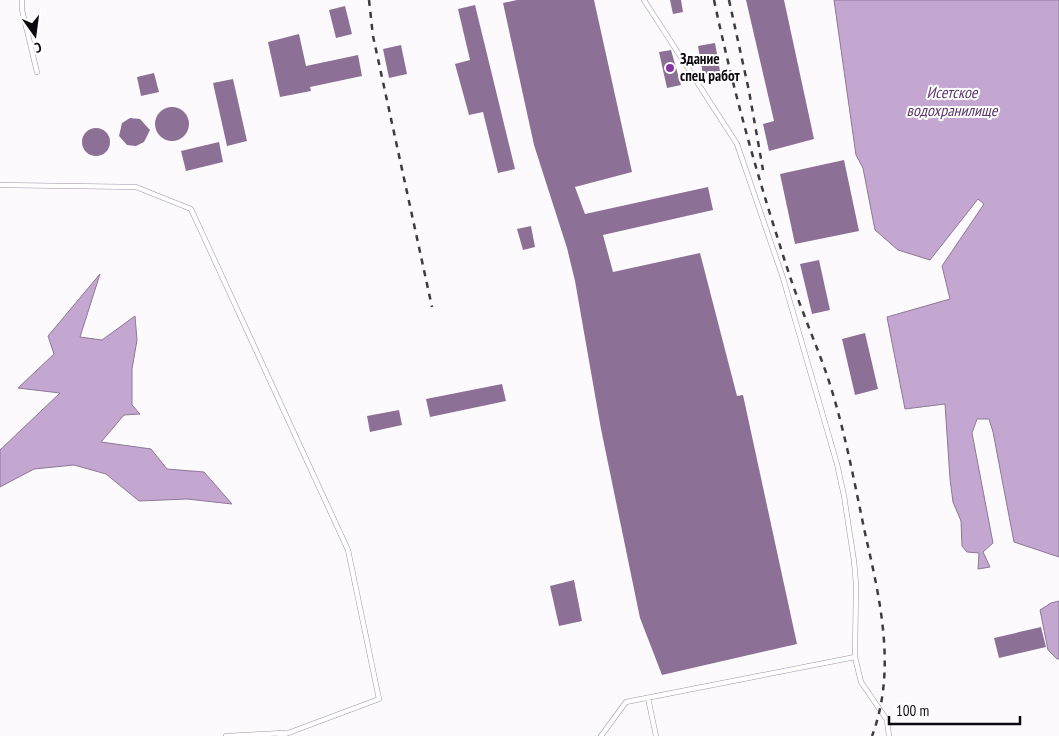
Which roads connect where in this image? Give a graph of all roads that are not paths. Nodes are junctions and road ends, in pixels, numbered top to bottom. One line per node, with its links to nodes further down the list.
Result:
1 (22, 0): 3 (lane)
2 (644, 0): 5 (lane)
3 (37, 72)
4 (0, 185): 7 (lane)
5 (855, 657): 6 (lane); 12 (lane)
6 (648, 698): 10 (lane); 11 (lane)
7 (287, 733): 8 (lane); 9 (lane)
8 (226, 736)
9 (280, 736)
10 (601, 736)
11 (656, 736)
12 (889, 736)

